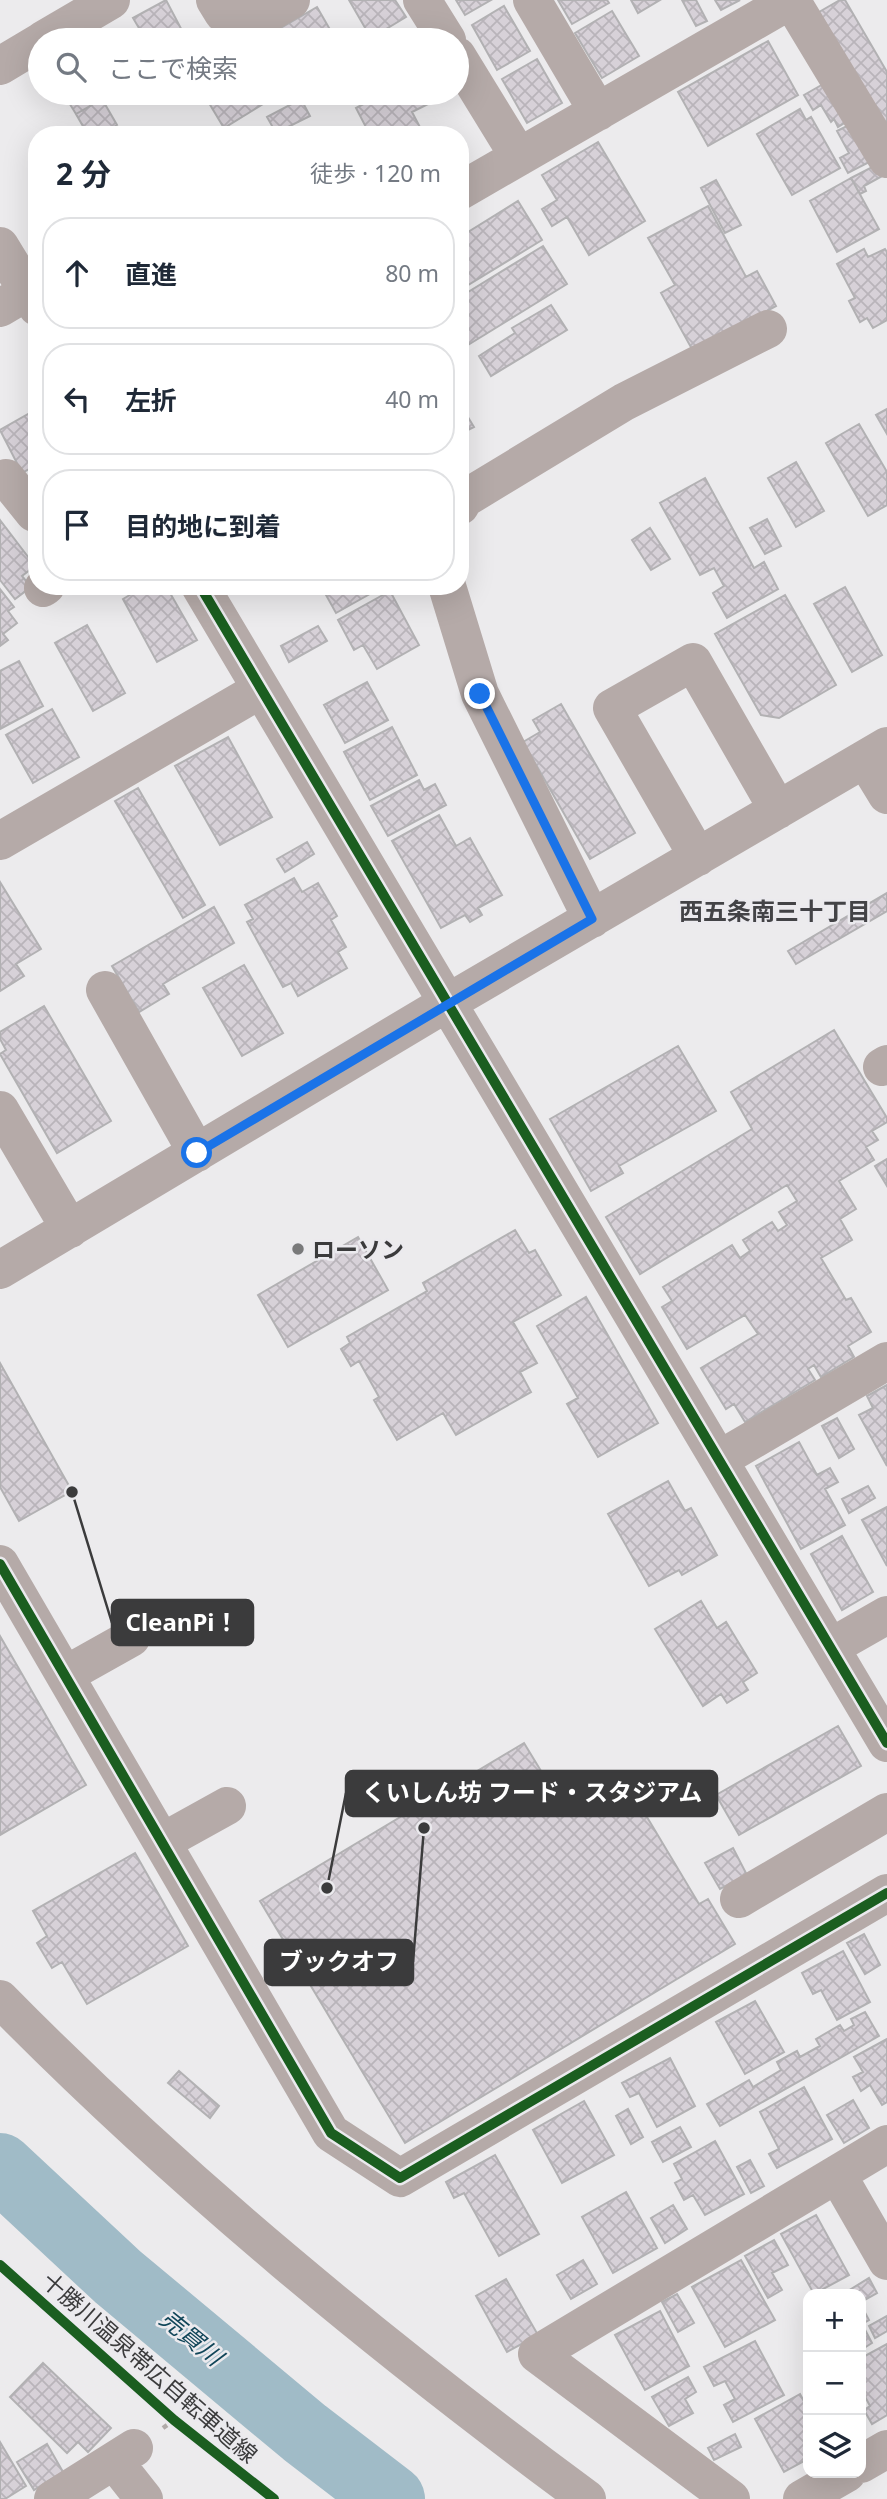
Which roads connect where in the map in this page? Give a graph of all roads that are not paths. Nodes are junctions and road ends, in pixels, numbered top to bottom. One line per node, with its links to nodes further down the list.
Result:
1 (111, 0): 7 (street)
2 (215, 0): 3 (street)
3 (291, 0)
4 (422, 0): 8 (street)
5 (532, 0): 12 (street)
6 (791, 0): 12 (street); 14 (street)
7 (64, 28)
8 (440, 28)
9 (28, 49): 10 (street)
10 (0, 66)
11 (469, 76): 13 (street)
12 (598, 112): 13 (street)
13 (519, 157): 15 (street)
14 (887, 159)
15 (469, 186)
16 (0, 246): 17 (street)
17 (21, 303)
18 (768, 329): 20 (street)
19 (0, 482): 21 (street)
20 (469, 496)
21 (28, 506)
22 (205, 595): 24 (street)
23 (450, 595): 30 (street)
24 (260, 690): 28 (street); 32 (street)
25 (876, 752): 26 (street); 27 (street)
26 (887, 795)
27 (778, 810): 29 (street); 29 (street)
28 (0, 841)
29 (698, 857): 30 (street)
30 (592, 919): 32 (street)
31 (105, 990): 34 (street)
32 (447, 1003): 34 (street); 38 (street)
33 (0, 1110): 35 (street)
34 (197, 1153): 35 (street)
35 (70, 1229): 36 (street)
36 (0, 1270)
37 (887, 1362): 38 (street)
38 (720, 1459): 42 (street)
39 (0, 1564): 43 (street)
40 (887, 1615): 42 (street)
41 (131, 1638): 43 (street)
42 (831, 1647): 44 (street)
43 (65, 1675): 47 (street)
44 (887, 1743)
45 (227, 1806): 47 (street)
46 (887, 1812): 49 (street)
47 (162, 1842): 48 (street)
48 (887, 1893)
49 (739, 1899)
50 (0, 1999): 59 (street)
51 (887, 2144): 52 (street)
52 (837, 2174): 53 (street); 60 (street)
53 (887, 2261)
54 (887, 2449): 55 (street)
55 (866, 2462)
56 (838, 2478): 61 (street)
57 (53, 2499): 58 (street)
58 (144, 2499)
59 (587, 2499)
60 (731, 2499)
61 (802, 2499)

